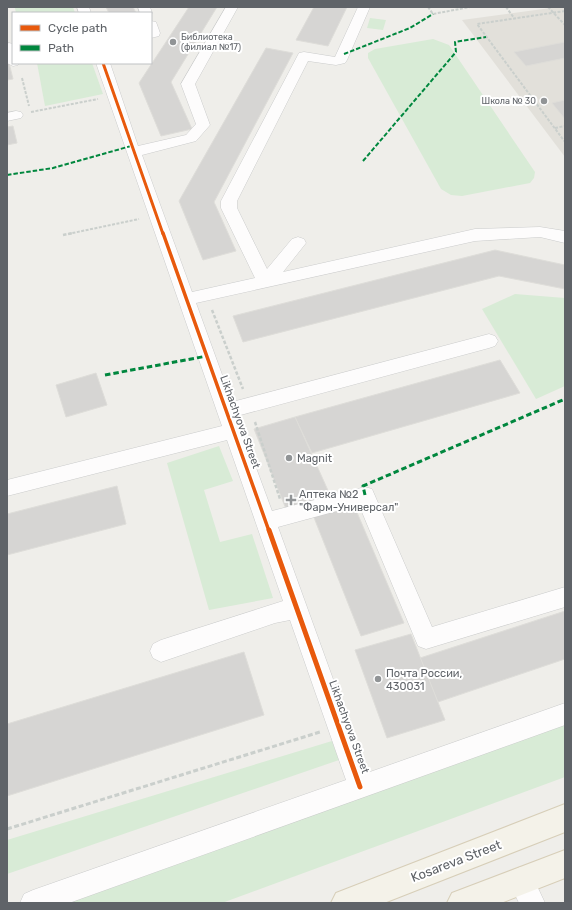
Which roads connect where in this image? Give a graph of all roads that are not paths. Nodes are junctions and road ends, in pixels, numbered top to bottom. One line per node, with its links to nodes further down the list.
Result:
1 (232, 7): 8 (street)
2 (364, 7): 11 (street)
3 (10, 47): 4 (street)
4 (12, 57)
5 (14, 64): 7 (street)
6 (103, 64): 8 (street, Likhachyova Street)
7 (20, 78)
8 (134, 152): 12 (street, Likhachyova Street)
9 (565, 237): 11 (street)
10 (298, 243): 11 (street)
11 (264, 282): 12 (street)
12 (187, 299): 14 (street, Likhachyova Street)
13 (489, 341): 14 (street)
14 (227, 411): 15 (street, Likhachyova Street)
15 (234, 431): 16 (street); 17 (street, Likhachyova Street)
16 (7, 488)
17 (266, 520): 18 (street); 19 (street, Likhachyova Street)
18 (565, 597)
19 (297, 609): 20 (street); 22 (street, Likhachyova Street)
20 (161, 651)
21 (565, 714): 22 (street)
22 (360, 787): 26 (street)
23 (565, 818): 27 (main road, Kosareva Street)
24 (565, 864): 25 (main road)
25 (527, 892): 28 (main road)
26 (32, 903)
27 (346, 903)
28 (462, 903)

